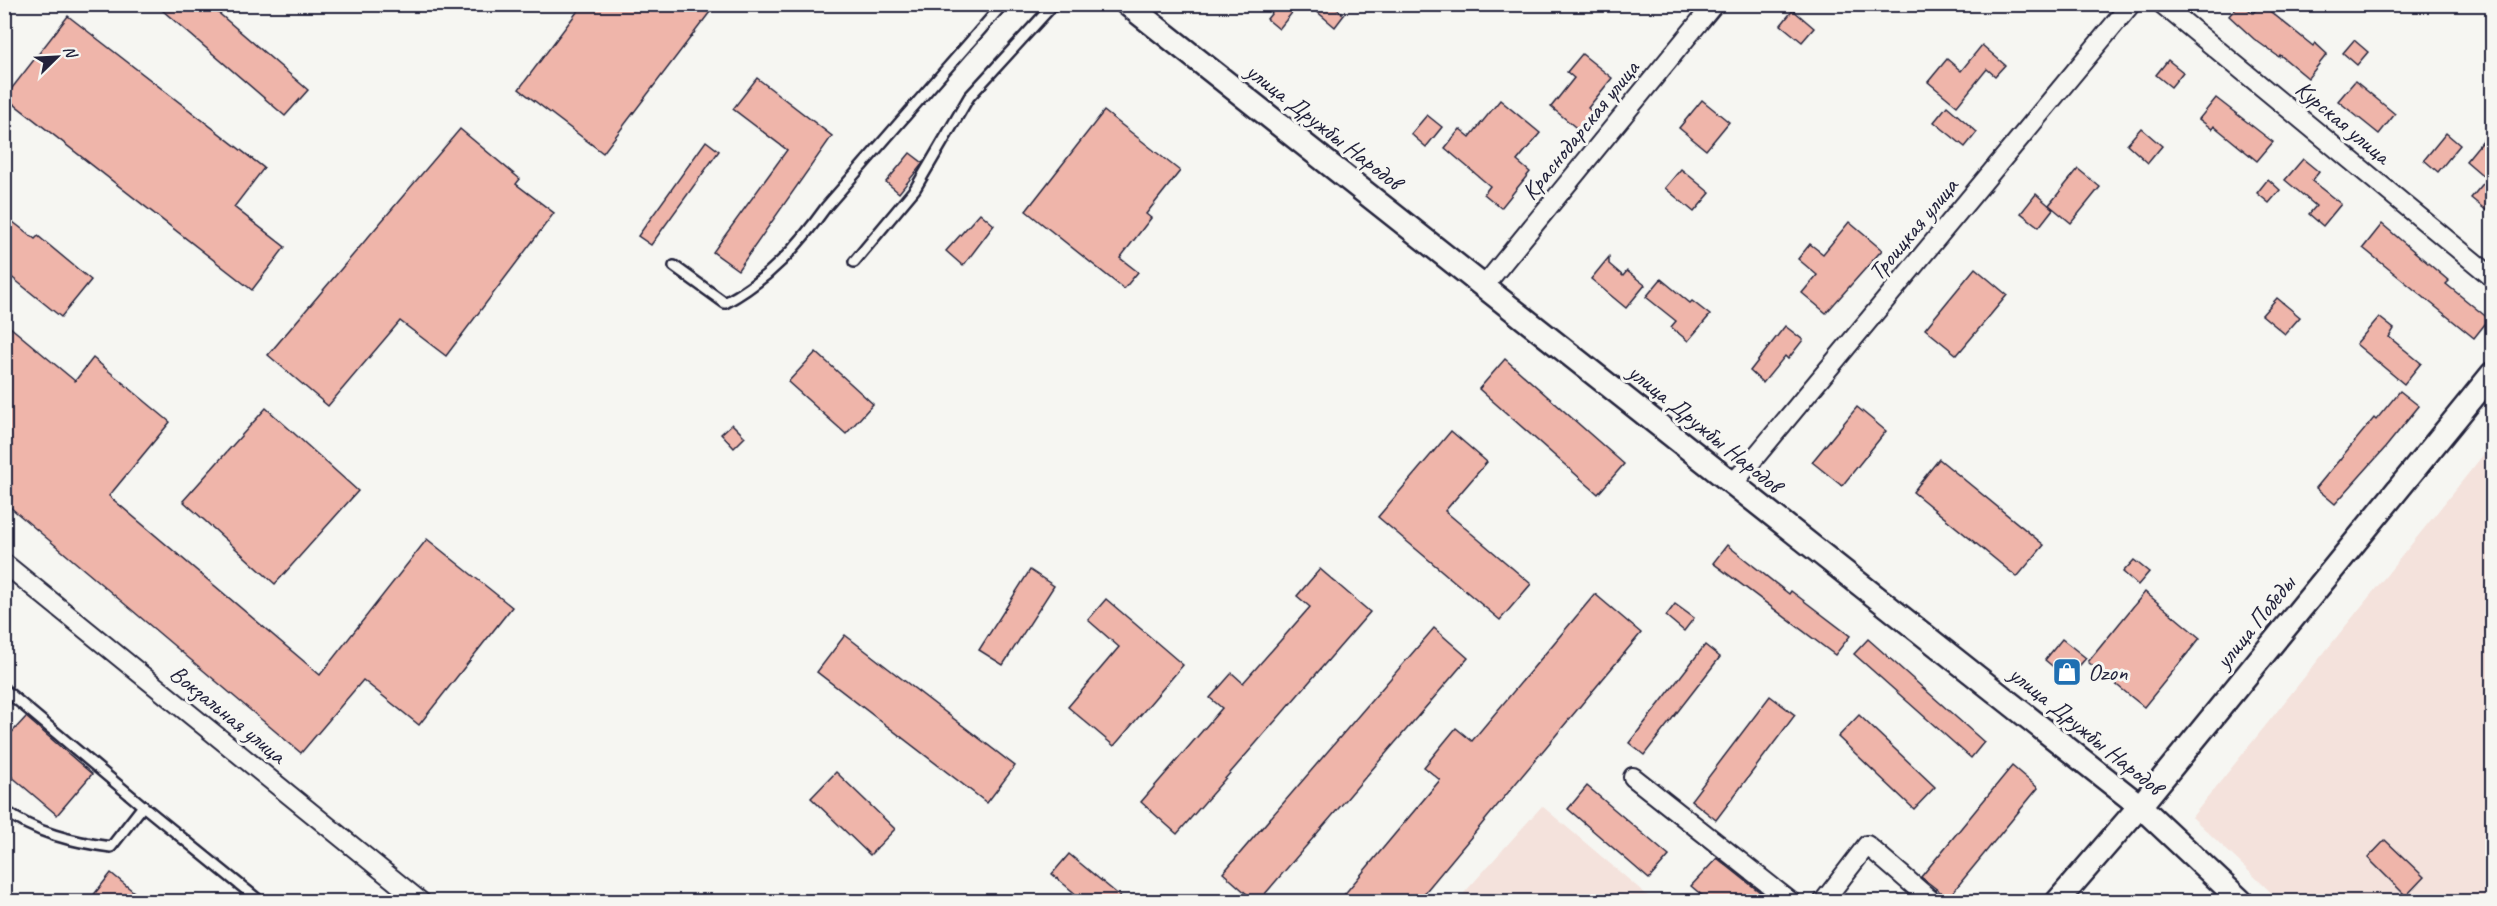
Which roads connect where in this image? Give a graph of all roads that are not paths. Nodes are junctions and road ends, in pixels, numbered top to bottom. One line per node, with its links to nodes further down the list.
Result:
1 (1003, 4): 8 (lane)
2 (1054, 4): 7 (lane)
3 (1127, 4): 10 (street, улица Дружбы Народов)
4 (1714, 4): 10 (street, Краснодарская улица)
5 (2131, 4): 12 (street, Троицкая улица)
6 (2162, 4): 9 (street, Курская улица)
7 (854, 262)
8 (674, 266)
9 (2493, 277)
10 (1484, 286): 12 (street, улица Дружбы Народов)
11 (2493, 374): 17 (street, улица Победы)
12 (1732, 485): 17 (street, улица Дружбы Народов)
13 (4, 562): 20 (street, Вокзальная улица)
14 (4, 689): 16 (lane)
15 (1633, 777): 21 (street)
16 (143, 806): 18 (lane); 19 (lane)
17 (2140, 806): 24 (street, улица Победы); 25 (street, улица Дружбы Народов)
18 (4, 810)
19 (261, 902)
20 (421, 902)
21 (1791, 902)
22 (1823, 902): 23 (street)
23 (1933, 902)
24 (2057, 902)
25 (2242, 902)

